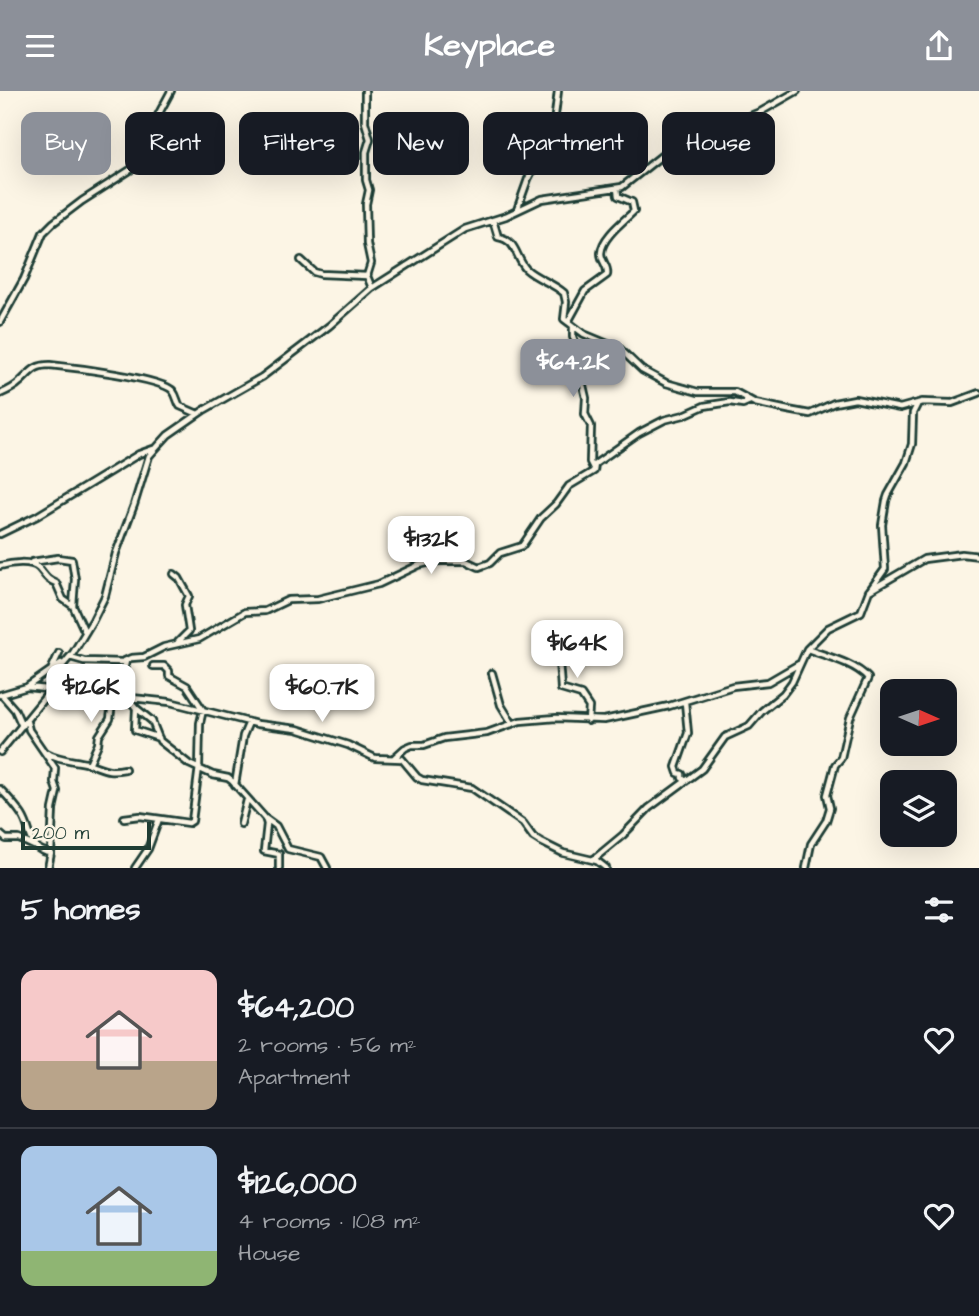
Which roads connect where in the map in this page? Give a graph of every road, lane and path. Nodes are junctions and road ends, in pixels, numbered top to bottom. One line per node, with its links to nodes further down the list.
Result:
1 (171, 91): 11 (street)
2 (365, 91): 9 (street)
3 (558, 91): 6 (street)
4 (797, 91): 5 (street)
5 (617, 188): 6 (street); 12 (street)
6 (517, 210): 7 (street)
7 (493, 220): 10 (street); 12 (street)
8 (301, 260): 9 (street)
9 (367, 276): 10 (street)
10 (372, 288): 18 (street)
11 (0, 322)
12 (568, 322): 13 (street)
13 (573, 327): 16 (street); 20 (street)
14 (979, 393): 17 (street)
15 (0, 394): 18 (street)
16 (750, 401): 17 (street); 20 (street)
17 (919, 403): 26 (street)
18 (198, 414): 19 (street)
19 (154, 449): 21 (street); 29 (street)
20 (594, 471): 30 (street)
21 (0, 534)
22 (979, 556): 26 (street)
23 (31, 563): 24 (street); 27 (street); 27 (street)
24 (0, 565)
25 (174, 574): 30 (street)
26 (869, 591): 31 (street)
27 (73, 606): 29 (street)
28 (562, 627): 47 (street)
29 (85, 632): 33 (street)
30 (175, 645): 34 (street)
31 (807, 649): 35 (street); 75 (street)
32 (59, 653): 37 (street)
33 (67, 659): 34 (street); 37 (street); 40 (street)
34 (126, 661): 42 (street)
35 (799, 664): 44 (street); 58 (street)
36 (153, 666): 46 (street)
37 (52, 668): 39 (street)
38 (492, 673): 49 (street)
39 (27, 687): 40 (street); 41 (street)
40 (50, 691): 42 (street); 50 (street)
41 (1, 694): 50 (street)
42 (115, 696): 43 (street); 55 (street)
43 (128, 698): 45 (street); 46 (street)
44 (685, 702): 47 (street); 58 (street)
45 (136, 708): 51 (street); 51 (street)
46 (203, 710): 48 (street); 56 (street)
47 (588, 721): 49 (street)
48 (249, 722): 54 (street); 59 (street)
49 (512, 723): 54 (street)
50 (24, 724): 52 (street); 53 (street)
51 (159, 738): 56 (street)
52 (0, 752)
53 (46, 752): 55 (street); 68 (street)
54 (396, 758): 69 (street)
55 (89, 764): 57 (street)
56 (199, 767): 59 (street); 64 (street)
57 (125, 769)
58 (686, 781): 69 (street)
59 (235, 785): 61 (street)
60 (0, 789): 67 (street)
61 (247, 799): 63 (street); 65 (street)
62 (124, 818): 64 (street)
63 (265, 818): 72 (street); 73 (street)
64 (159, 819): 71 (street)
65 (242, 824)
66 (0, 834): 67 (street)
67 (37, 848): 68 (street)
68 (51, 853): 70 (street)
69 (597, 861): 74 (street)
70 (48, 868)
71 (135, 868)
72 (279, 868)
73 (327, 868)
74 (606, 868)
75 (806, 868)

